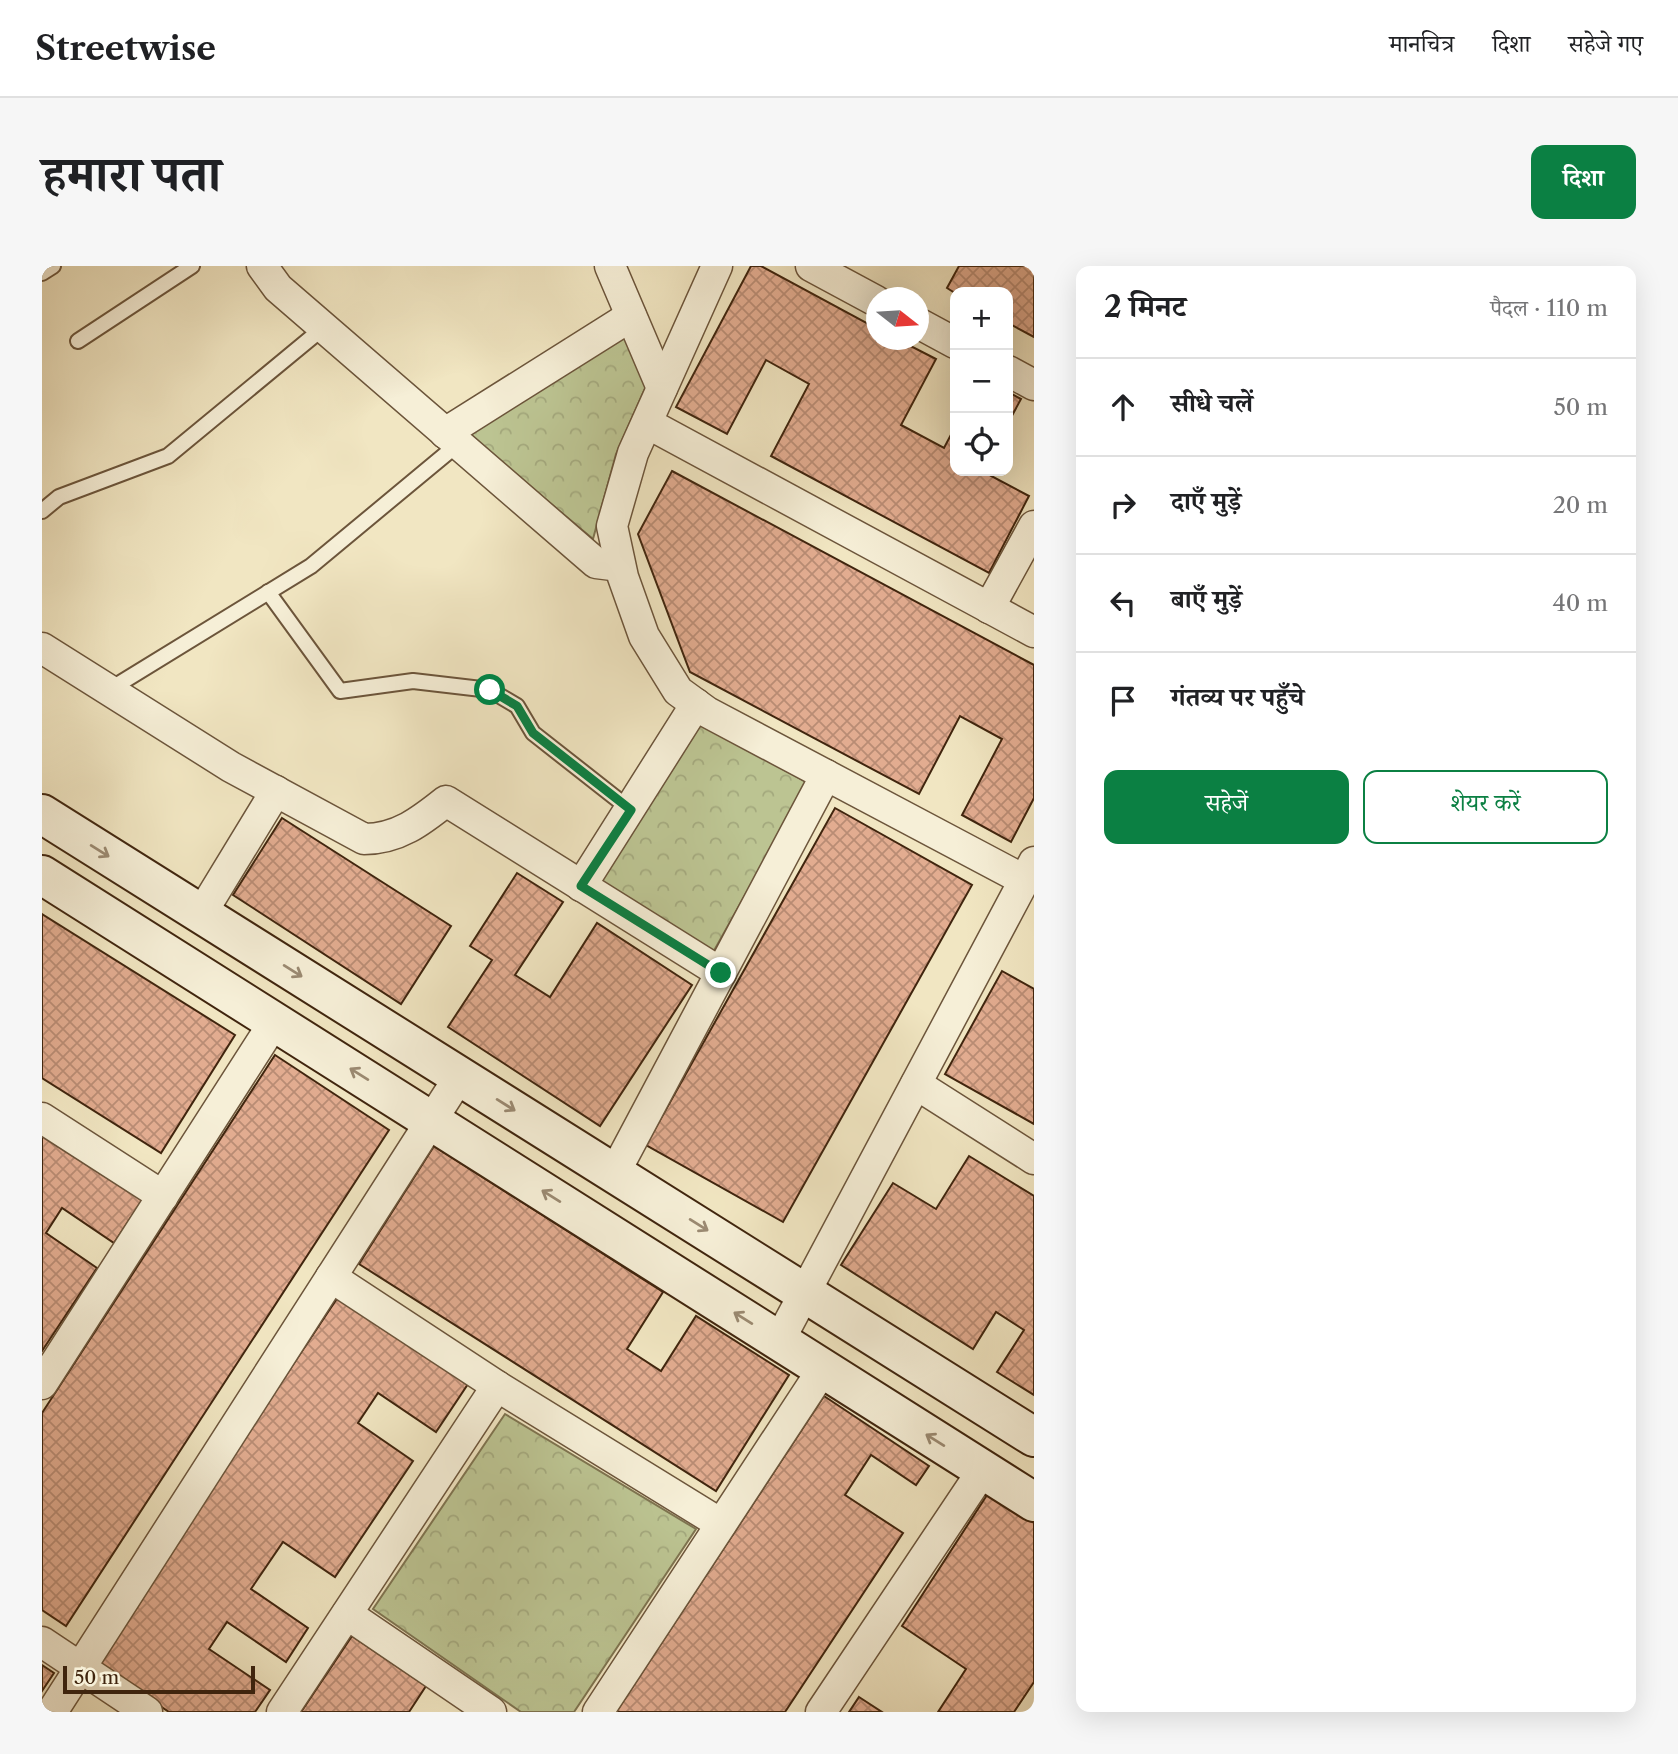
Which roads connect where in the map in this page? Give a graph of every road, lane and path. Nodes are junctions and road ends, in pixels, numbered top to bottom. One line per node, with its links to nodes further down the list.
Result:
1 (53, 266): 7 (lane)
2 (192, 266): 13 (lane)
3 (262, 266): 10 (street)
4 (610, 266): 9 (street)
5 (717, 266): 16 (street)
6 (811, 266): 8 (street)
7 (42, 273)
8 (866, 295)
9 (631, 316): 16 (street); 18 (street)
10 (323, 328): 18 (street); 19 (lane)
11 (929, 329): 12 (street)
12 (950, 340)
13 (78, 341)
14 (1013, 374): 15 (street)
15 (1034, 385)
16 (662, 388): 17 (street)
17 (647, 423): 21 (street); 23 (street)
18 (451, 438): 21 (street); 22 (lane)
19 (42, 511)
20 (1034, 526): 23 (street)
21 (620, 566): 27 (street)
22 (268, 593): 26 (lane); 30 (lane)
23 (989, 608): 24 (street)
24 (1034, 632)
25 (42, 648): 26 (street)
26 (109, 690): 29 (street)
27 (696, 704): 28 (street); 30 (street)
28 (826, 775): 32 (street); 36 (street)
29 (276, 791): 34 (street); 35 (street)
30 (631, 810): 34 (street)
31 (42, 814): 35 (street, one-way to 35)
32 (1029, 871): 39 (street)
33 (42, 875): 37 (street)
34 (581, 886): 36 (street)
35 (201, 914): 38 (street, one-way to 38)
36 (721, 973): 43 (street)
37 (275, 1021): 41 (street, one-way to 37); 44 (street)
38 (460, 1076): 41 (street); 43 (street, one-way to 43)
39 (916, 1084): 42 (street); 46 (street)
40 (42, 1118): 44 (street)
41 (431, 1120): 45 (street); 47 (street, one-way to 41)
42 (1034, 1159)
43 (614, 1172): 46 (street, one-way to 46)
44 (163, 1196): 49 (street)
45 (331, 1277): 50 (street); 57 (street)
46 (805, 1292): 47 (street); 51 (street)
47 (779, 1341): 48 (street)
48 (823, 1369): 52 (street, one-way to 48); 54 (street)
49 (42, 1384)
50 (497, 1386): 54 (street); 55 (street)
51 (1034, 1437)
52 (983, 1470): 53 (street); 63 (street)
53 (1034, 1502)
54 (721, 1524): 62 (street)
55 (347, 1614): 60 (street); 61 (street)
56 (42, 1642): 57 (street)
57 (80, 1668): 58 (street); 59 (street)
58 (52, 1712)
59 (147, 1712)
60 (282, 1712)
61 (491, 1712)
62 (598, 1712)
63 (821, 1712)

